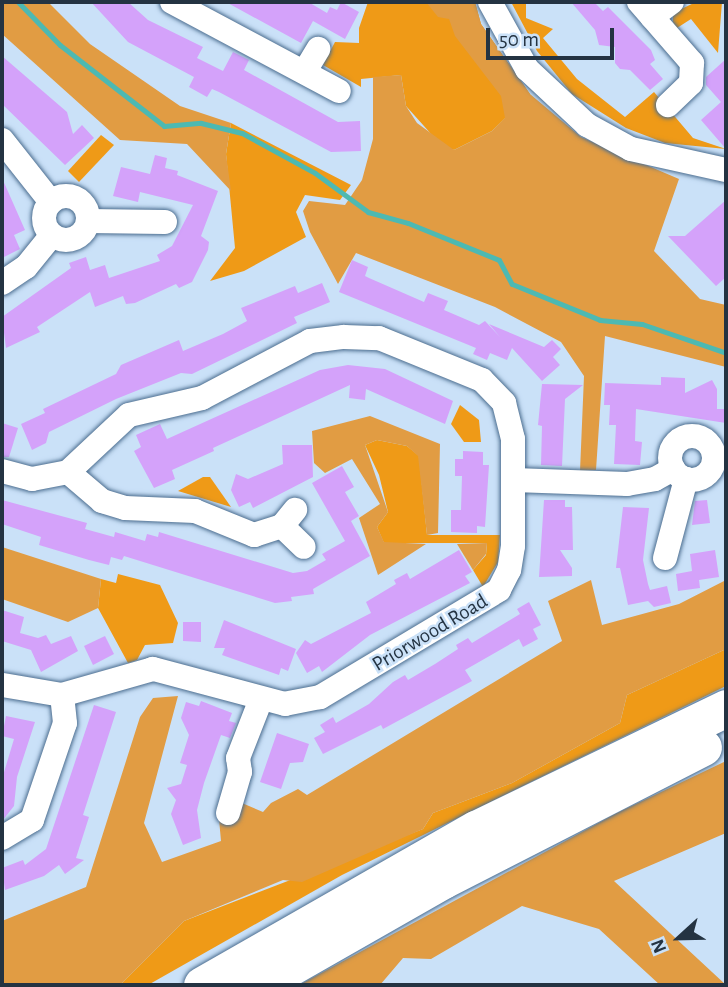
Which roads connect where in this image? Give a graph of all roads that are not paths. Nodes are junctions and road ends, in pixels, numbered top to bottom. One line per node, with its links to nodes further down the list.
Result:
1 (173, 2): 6 (street)
2 (490, 2): 10 (street)
3 (672, 2): 4 (street)
4 (645, 9): 8 (street)
5 (318, 49): 6 (street)
6 (305, 71): 7 (street)
7 (338, 91)
8 (668, 105)
9 (2, 140): 11 (street)
10 (726, 170)
11 (51, 202): 12 (street); 14 (street)
12 (89, 221): 13 (street); 14 (street)
13 (165, 222)
14 (52, 235): 15 (street)
15 (2, 283)
16 (720, 462): 19 (street); 19 (street)
17 (2, 471): 18 (street)
18 (68, 472): 20 (street, Priorwood Road); 21 (street)
19 (680, 474): 20 (street); 22 (street)
20 (513, 480): 25 (street, Priorwood Road)
21 (304, 547)
22 (666, 558)
23 (2, 685): 24 (street, Priorwood Road)
24 (62, 695): 25 (street, Priorwood Road); 29 (street)
25 (261, 699): 28 (street)
26 (726, 708): 30 (highway)
27 (726, 736): 31 (highway)
28 (238, 802)
29 (2, 838)
30 (202, 985)
31 (259, 985)

